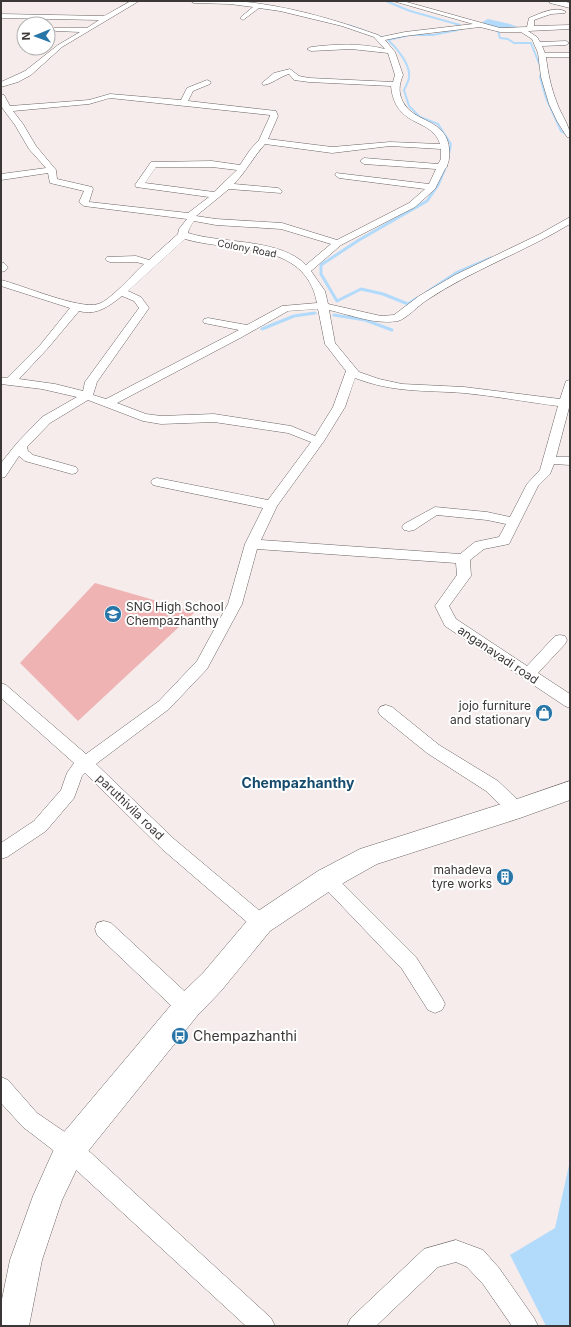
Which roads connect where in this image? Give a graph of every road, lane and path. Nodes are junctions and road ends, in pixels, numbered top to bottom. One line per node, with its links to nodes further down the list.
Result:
1 (136, 1): 10 (street)
2 (194, 1): 5 (street)
3 (396, 1): 12 (street)
4 (553, 1): 7 (street)
5 (206, 4): 6 (street)
6 (258, 6): 11 (street); 18 (street)
7 (570, 6)
8 (563, 12): 14 (street)
9 (1, 16): 10 (street)
10 (105, 18): 16 (street)
11 (243, 18)
12 (484, 25): 17 (street); 18 (street)
13 (570, 27): 14 (street)
14 (530, 28): 17 (street)
15 (56, 29): 16 (street)
16 (88, 30): 28 (street)
17 (522, 30): 20 (street)
18 (381, 39): 22 (street)
19 (566, 43): 20 (street)
20 (537, 44): 23 (street)
21 (311, 49): 22 (street)
22 (391, 52): 27 (street)
23 (542, 55): 24 (street); 32 (street)
24 (570, 55)
25 (208, 82): 30 (street)
26 (266, 83): 27 (street)
27 (396, 84): 34 (street)
28 (1, 85)
29 (1, 97): 31 (street)
30 (183, 103): 31 (street); 33 (street)
31 (5, 108): 39 (street)
32 (570, 135)
33 (263, 141): 35 (street); 38 (street)
34 (445, 147): 35 (street); 37 (street)
35 (402, 154): 36 (street); 37 (street)
36 (364, 161)
37 (443, 167): 43 (street)
38 (243, 168): 42 (street); 45 (street)
39 (52, 170): 41 (street); 46 (street)
40 (339, 175): 43 (street)
41 (1, 177)
42 (227, 186): 44 (street); 45 (street)
43 (432, 188): 49 (street)
44 (278, 191)
45 (217, 194): 46 (street)
46 (191, 217): 48 (street); 49 (street)
47 (570, 220): 57 (street)
48 (183, 235): 51 (street); 54 (street, Colony Road)
49 (338, 243): 54 (street)
50 (110, 259): 51 (street)
51 (151, 263): 56 (street)
52 (1, 265): 53 (street)
53 (1, 269)
54 (306, 270): 57 (street, Colony Road)
55 (1, 283): 58 (street)
56 (121, 292): 58 (street); 64 (street)
57 (324, 306): 60 (street); 61 (street, Colony Road)
58 (76, 308): 62 (street)
59 (208, 321): 60 (street)
60 (249, 329): 65 (street)
61 (352, 372): 66 (street, Colony Road); 67 (street)
62 (5, 381): 64 (street)
63 (570, 384): 66 (street)
64 (87, 396): 65 (street); 68 (street)
65 (107, 403): 67 (street)
66 (563, 404): 69 (street)
67 (318, 441): 74 (street)
68 (21, 446): 71 (street); 72 (street)
69 (549, 460): 70 (street); 75 (street)
70 (570, 461)
71 (72, 470)
72 (1, 474)
73 (158, 482): 74 (street)
74 (272, 505): 77 (street)
75 (514, 522): 76 (street); 78 (street)
76 (409, 527)
77 (252, 544): 78 (street); 84 (street)
78 (464, 559): 80 (street, anganavadi road)
79 (560, 640): 80 (street)
80 (528, 675): 82 (street, anganavadi road)
81 (1, 689): 84 (street, paruthivila road)
82 (570, 702)
83 (386, 711): 86 (street)
84 (85, 763): 87 (street); 89 (street, paruthivila road)
85 (570, 790): 86 (main road)
86 (517, 810): 88 (main road)
87 (1, 852)
88 (327, 879): 89 (main road); 91 (street)
89 (261, 923): 92 (main road)
90 (104, 929): 92 (street)
91 (435, 1004)
92 (187, 1007): 94 (main road)
93 (1, 1087): 94 (street)
94 (70, 1149): 95 (main road); 96 (street)
95 (13, 1326)
96 (263, 1326)
97 (359, 1326): 98 (street)
98 (526, 1326)

